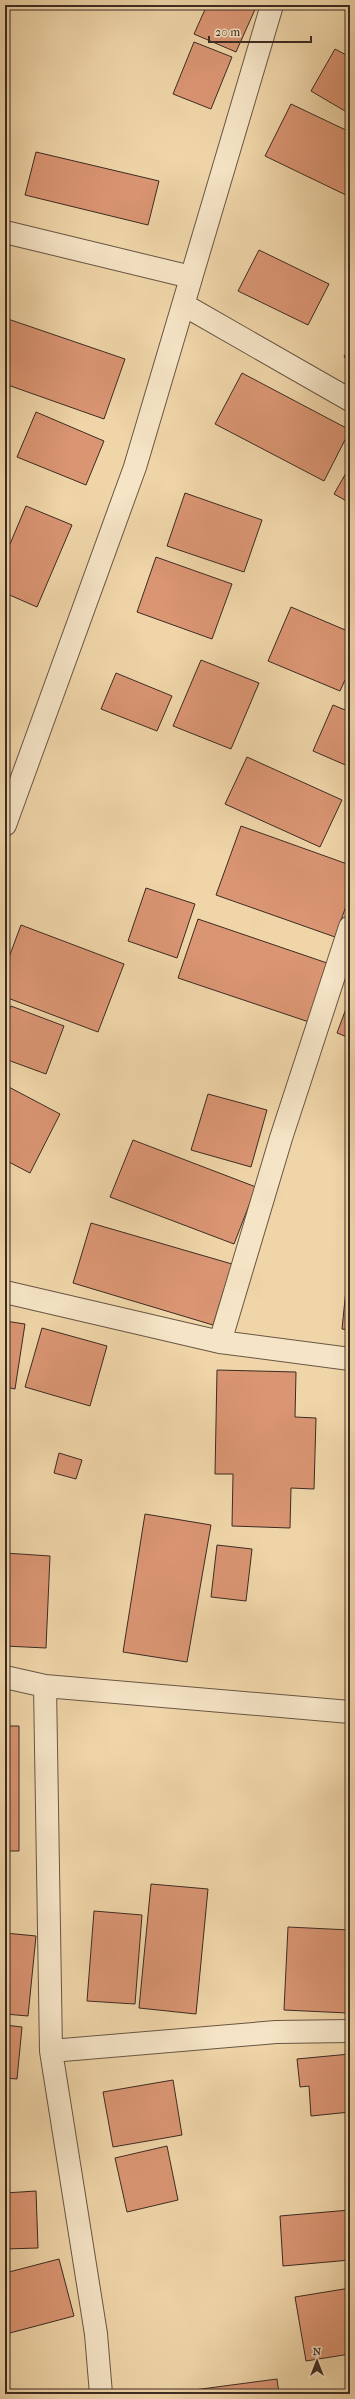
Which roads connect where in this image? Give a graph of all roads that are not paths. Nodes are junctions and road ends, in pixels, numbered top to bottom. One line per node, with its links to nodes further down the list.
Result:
1 (272, 5): 3 (street)
2 (5, 232): 3 (street)
3 (191, 277): 4 (street)
4 (184, 305): 5 (street); 6 (street)
5 (350, 400)
6 (5, 825)
7 (350, 927): 9 (street)
8 (5, 1292): 9 (street)
9 (220, 1342): 10 (street)
10 (350, 1359)
11 (5, 1677): 12 (street)
12 (45, 1686): 13 (street); 15 (street)
13 (350, 1712)
14 (350, 2031): 15 (street)
15 (51, 2051): 16 (street)
16 (100, 2394)

